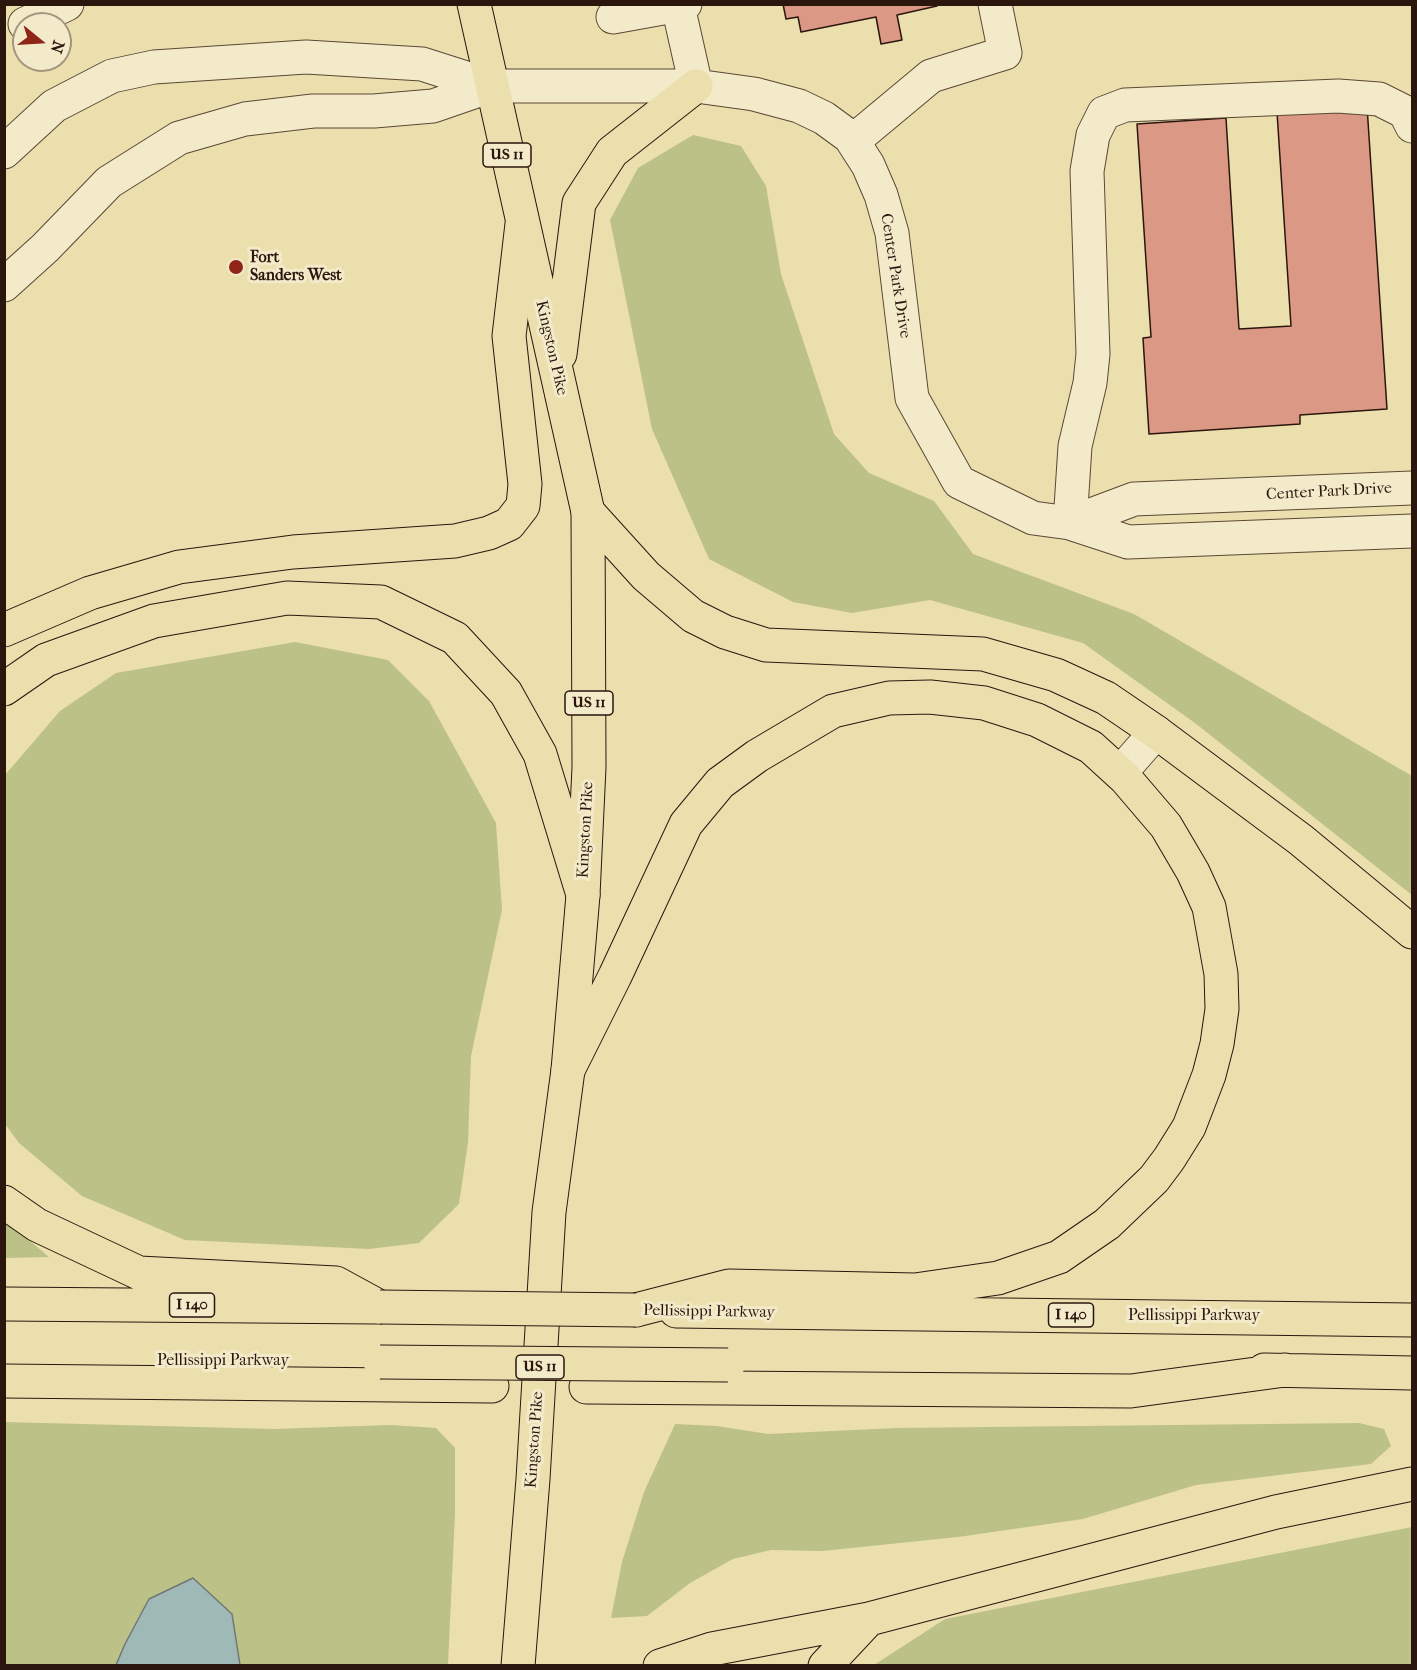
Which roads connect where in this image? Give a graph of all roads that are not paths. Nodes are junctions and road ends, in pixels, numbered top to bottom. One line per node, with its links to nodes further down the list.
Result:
1 (67, 4): 5 (street)
2 (474, 4): 7 (main road, Kingston Pike / US 11)
3 (995, 4): 10 (street)
4 (682, 5): 6 (street); 8 (street)
5 (50, 12)
6 (613, 17)
7 (491, 86): 8 (street, Center Park Drive); 11 (street); 12 (main road, Kingston Pike / US 11); 13 (street)
8 (696, 86): 10 (street, Center Park Drive); 14 (main road)
9 (1413, 126): 17 (street)
10 (853, 141): 17 (street, Center Park Drive)
11 (4, 152)
12 (522, 224): 14 (main road, Kingston Pike / US 11); 19 (main road)
13 (4, 285)
14 (558, 377): 16 (main road, Kingston Pike / US 11)
15 (1413, 488): 17 (street, Center Park Drive)
16 (588, 512): 21 (main road); 23 (main road, Kingston Pike / US 11)
17 (1070, 523): 18 (street, Center Park Drive)
18 (1413, 531)
19 (4, 630)
20 (4, 689): 23 (main road)
21 (1156, 732): 22 (street); 24 (main road)
22 (1120, 773): 25 (main road); 27 (main road)
23 (583, 895): 25 (main road, Kingston Pike / US 11)
24 (1413, 932)
25 (568, 1070): 37 (main road, Kingston Pike / US 11)
26 (4, 1202): 29 (main road)
27 (729, 1299): 29 (main road, Pellissippi Parkway / I 140, bridge); 30 (main road, Pellissippi Parkway / I 140)
28 (4, 1304): 29 (main road, Pellissippi Parkway / I 140)
29 (380, 1307)
30 (1413, 1320)
31 (4, 1359): 32 (main road, Pellissippi Parkway, bridge)
32 (1285, 1370): 33 (main road, Pellissippi Parkway); 34 (main road)
33 (1413, 1373)
34 (4, 1381)
35 (1413, 1484): 36 (main road)
36 (869, 1619): 38 (main road); 39 (main road)
37 (518, 1665)
38 (660, 1665)
39 (825, 1665)

